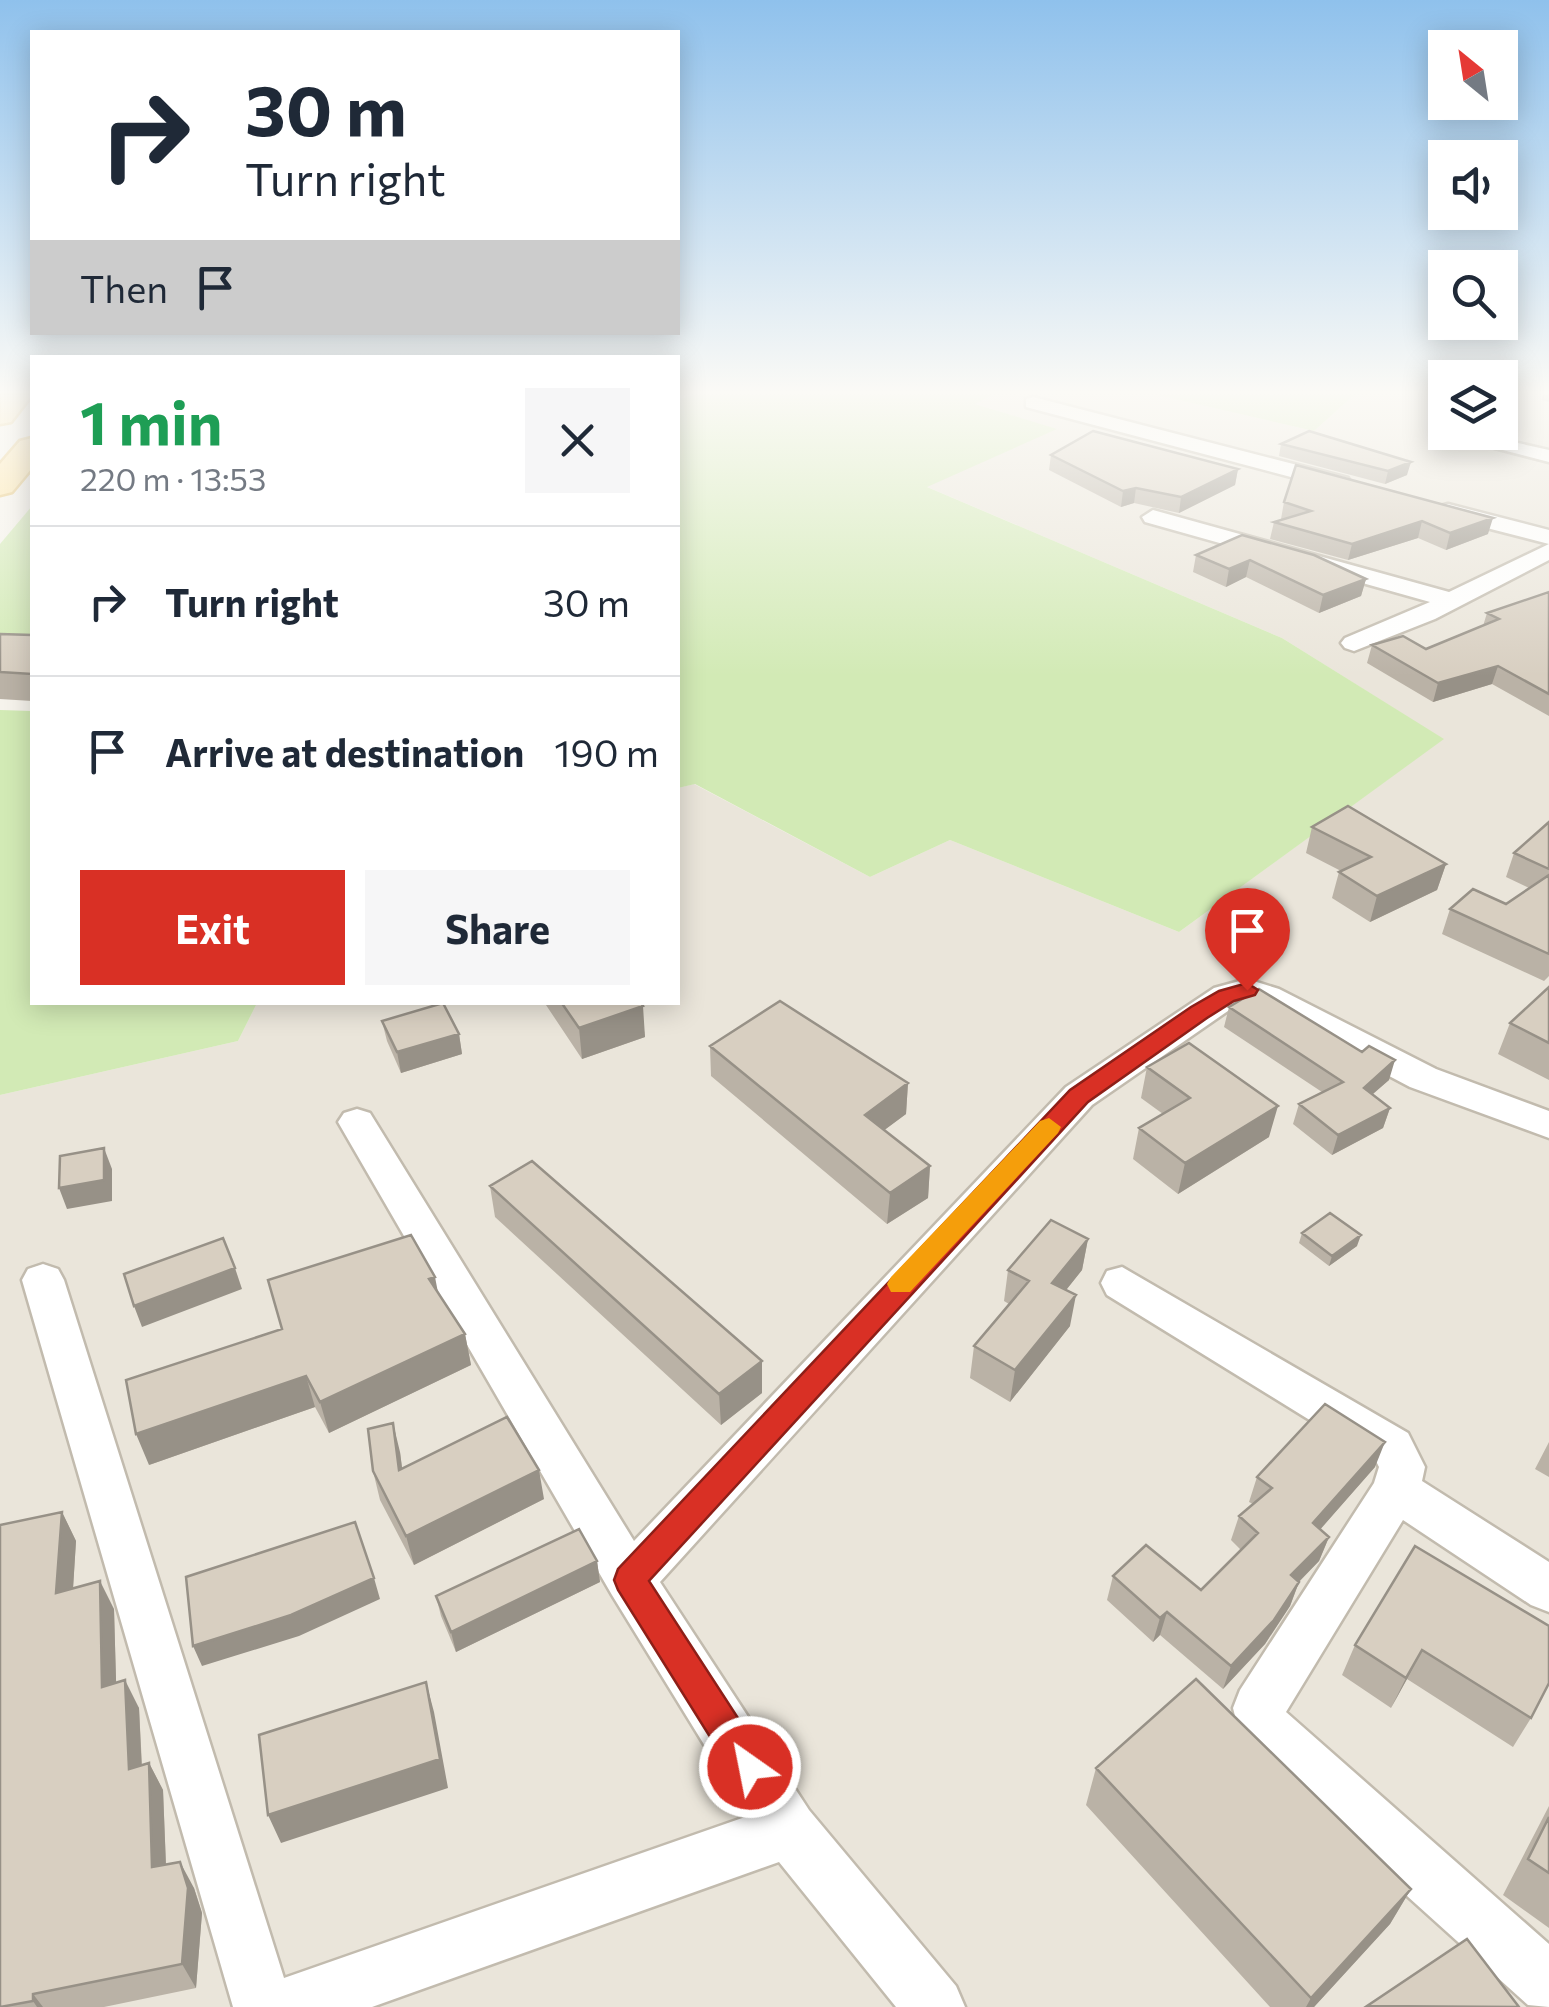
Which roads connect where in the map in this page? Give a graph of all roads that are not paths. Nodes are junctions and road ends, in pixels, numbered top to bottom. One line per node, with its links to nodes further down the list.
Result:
1 (1420, 504): 3 (street)
2 (1153, 517): 5 (street)
3 (1549, 537)
4 (1549, 551): 5 (street)
5 (1452, 600): 6 (street)
6 (1354, 643)
7 (357, 1122): 12 (street)
8 (1549, 1125): 12 (street)
9 (43, 1280): 16 (street)
10 (1122, 1283): 11 (street)
11 (1396, 1490): 13 (street); 15 (street)
12 (630, 1580): 14 (street)
13 (1549, 1589)
14 (789, 1830): 17 (street); 18 (street)
15 (1549, 1984)
16 (263, 2007)
17 (287, 2007)
18 (936, 2007)

